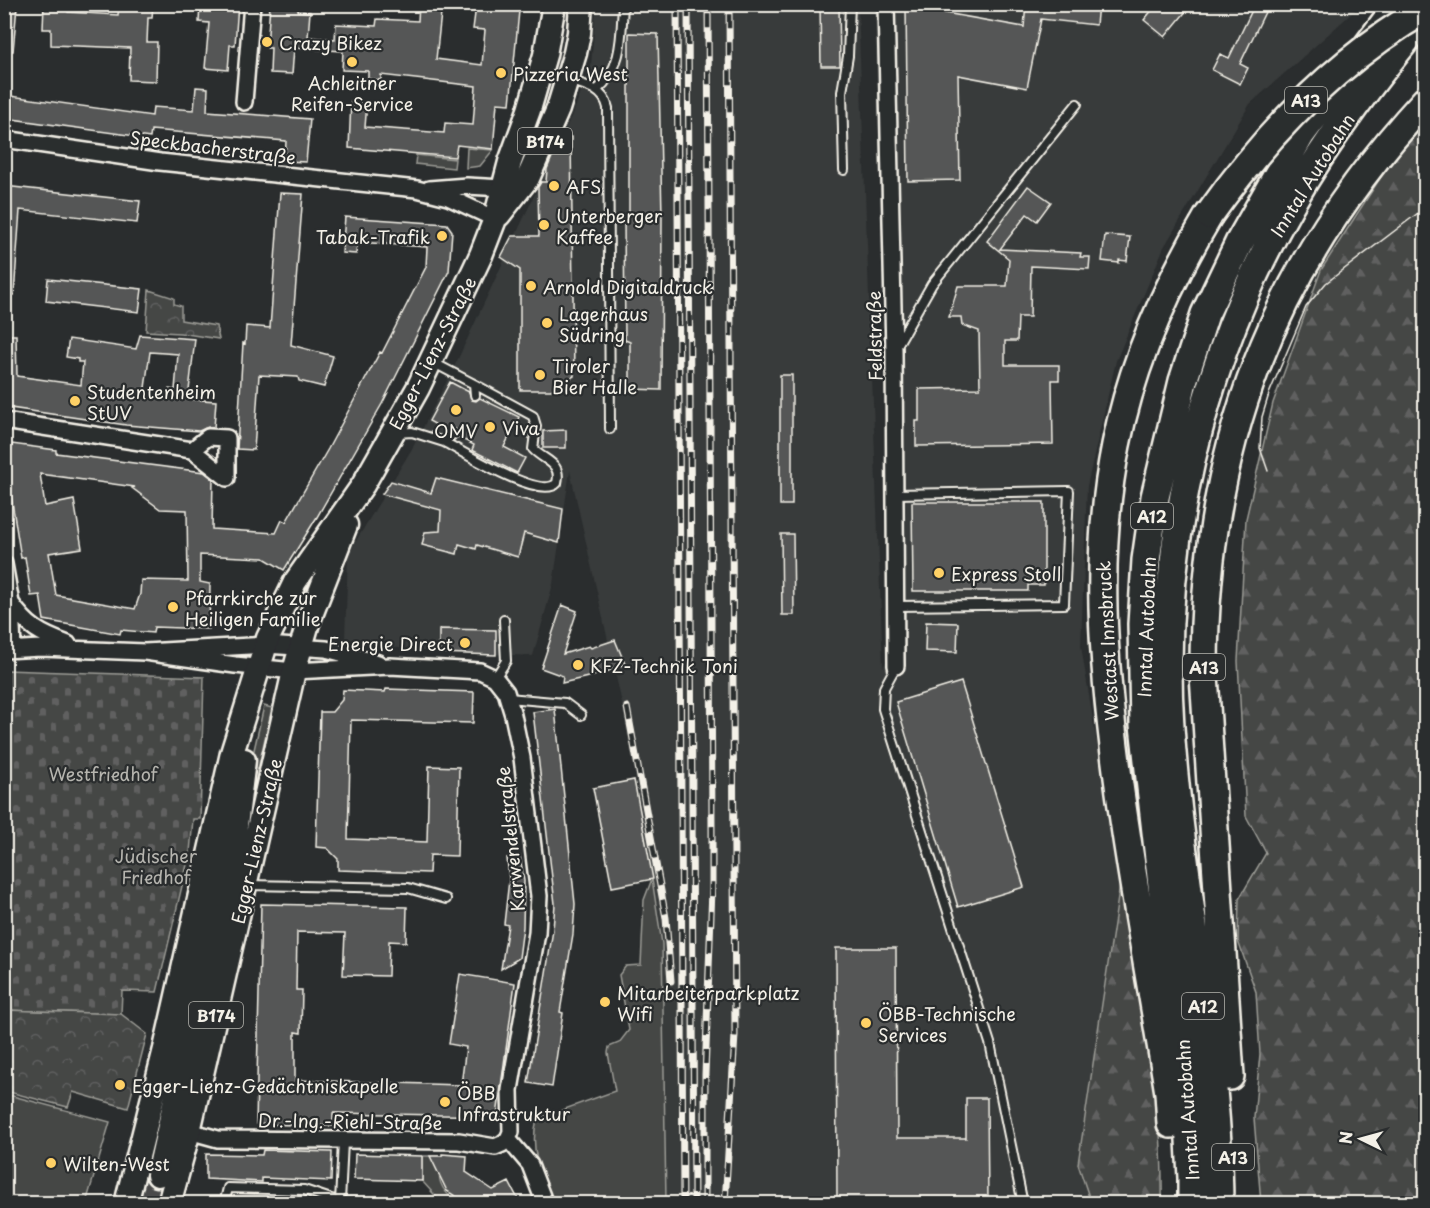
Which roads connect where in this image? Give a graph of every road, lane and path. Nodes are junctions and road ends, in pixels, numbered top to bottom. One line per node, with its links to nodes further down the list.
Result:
1 (252, 4): 14 (street)
2 (554, 4): 10 (main road, Egger-Lienz-Straße / B174)
3 (581, 4): 11 (main road, Egger-Lienz-Straße / B174)
4 (623, 4): 12 (lane)
5 (850, 4): 17 (lane)
6 (886, 4): 21 (street, Feldstraße)
7 (1399, 4): 52 (highway, Inntal Autobahn / A12)
8 (1425, 9): 52 (highway, Westast Innsbruck / A13, bridge)
9 (1425, 15): 66 (highway, Inntal Autobahn / A12)
10 (545, 55): 11 (main road); 18 (main road, Egger-Lienz-Straße / B174)
11 (567, 80): 12 (lane); 20 (main road, Egger-Lienz-Straße / B174)
12 (597, 90): 26 (lane)
13 (1425, 100): 67 (highway, A13)
14 (244, 102)
15 (1077, 104): 21 (lane)
16 (4, 139): 19 (street, Speckbacherstraße)
17 (844, 171)
18 (503, 188): 19 (street, Speckbacherstraße); 20 (main road, Egger-Lienz-Straße / B174)
19 (417, 189): 20 (street, Speckbacherstraße)
20 (495, 219): 22 (main road, Egger-Lienz-Straße / B174)
21 (894, 351): 32 (street, Feldstraße)
22 (431, 362): 23 (lane); 27 (main road, Egger-Lienz-Straße / B174)
23 (474, 384): 24 (lane); 29 (lane)
24 (475, 395)
25 (4, 421): 30 (street)
26 (610, 429)
27 (392, 434): 29 (lane); 31 (main road, Egger-Lienz-Straße / B174)
28 (453, 434): 29 (lane)
29 (444, 442)
30 (192, 450)
31 (363, 485): 37 (main road, Egger-Lienz-Straße / B174); 38 (main road, Egger-Lienz-Straße / B174)
32 (895, 494): 35 (street, Feldstraße); 35 (lane)
33 (4, 564): 34 (street)
34 (11, 603): 39 (street); 40 (street)
35 (895, 606): 43 (street, Feldstraße)
36 (504, 620): 46 (lane)
37 (266, 645): 38 (street); 41 (street); 44 (main road, Egger-Lienz-Straße / B174)
38 (301, 646): 42 (street); 45 (main road, Egger-Lienz-Straße / B174)
39 (83, 649): 40 (street); 41 (street)
40 (9, 650)
41 (145, 652): 44 (street)
42 (390, 666): 45 (street); 46 (street)
43 (896, 666): 63 (lane)
44 (259, 668): 45 (street); 48 (main road, Egger-Lienz-Straße / B174)
45 (294, 671): 50 (main road, Egger-Lienz-Straße / B174)
46 (495, 678): 47 (street, Karwendelstraße)
47 (508, 698): 49 (lane); 54 (street, Karwendelstraße)
48 (248, 706): 56 (main road, Egger-Lienz-Straße); 58 (main road, Egger-Lienz-Straße / B174)
49 (580, 715)
50 (246, 885): 51 (lane); 53 (main road, Egger-Lienz-Straße / B174)
51 (446, 899)
52 (1166, 998): 64 (highway, Westast Innsbruck / A13); 65 (highway, Inntal Autobahn / A12)
53 (189, 1131): 55 (street, Dr.-Ing.-Riehl-Straße); 59 (main road, Egger-Lienz-Straße / B174)
54 (508, 1139): 55 (street, Dr.-Ing.-Riehl-Straße); 62 (street)
55 (343, 1141): 57 (lane)
56 (158, 1175)
57 (340, 1202): 60 (lane); 61 (lane)
58 (126, 1203)
59 (169, 1203)
60 (224, 1203)
61 (381, 1203)
62 (545, 1203)
63 (1023, 1203)
64 (1174, 1203)
65 (1192, 1203)
66 (1219, 1203)
67 (1233, 1203)

